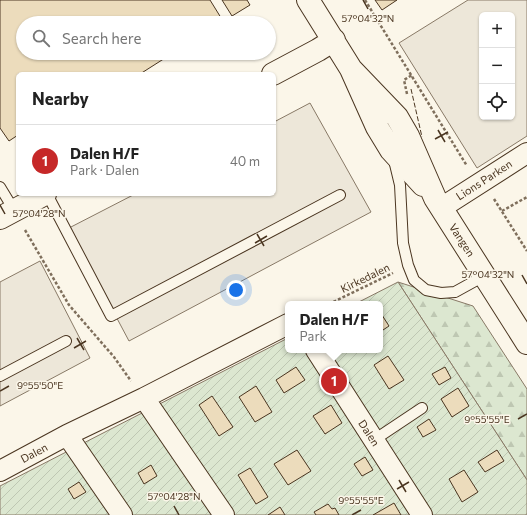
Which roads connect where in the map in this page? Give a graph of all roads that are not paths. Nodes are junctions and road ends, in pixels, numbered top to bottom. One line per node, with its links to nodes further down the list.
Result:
1 (308, 0): 2 (street, Vangen)
2 (334, 40): 3 (street, Vangen); 4 (street)
3 (351, 69): 5 (street, Vangen); 11 (street, Vangen)
4 (276, 72)
5 (391, 150): 11 (street, Vangen); 13 (lane)
6 (527, 153): 11 (street, Lions Parken)
7 (0, 187): 12 (lane)
8 (340, 195): 10 (lane)
9 (42, 196): 12 (street)
10 (47, 196)
11 (438, 203): 13 (street, Vangen)
12 (7, 214)
13 (484, 276): 16 (street, Vangen)
14 (285, 326): 19 (street, Dalen)
15 (66, 341): 18 (lane)
16 (527, 343)
17 (318, 353): 22 (street, Dalen)
18 (0, 376)
19 (144, 398): 21 (street, Dalen); 25 (street)
20 (422, 408): 22 (lane)
21 (67, 435): 23 (street, Dalen); 24 (street)
22 (374, 440): 26 (street, Dalen)
23 (0, 471)
24 (122, 515)
25 (224, 515)
26 (422, 515)

